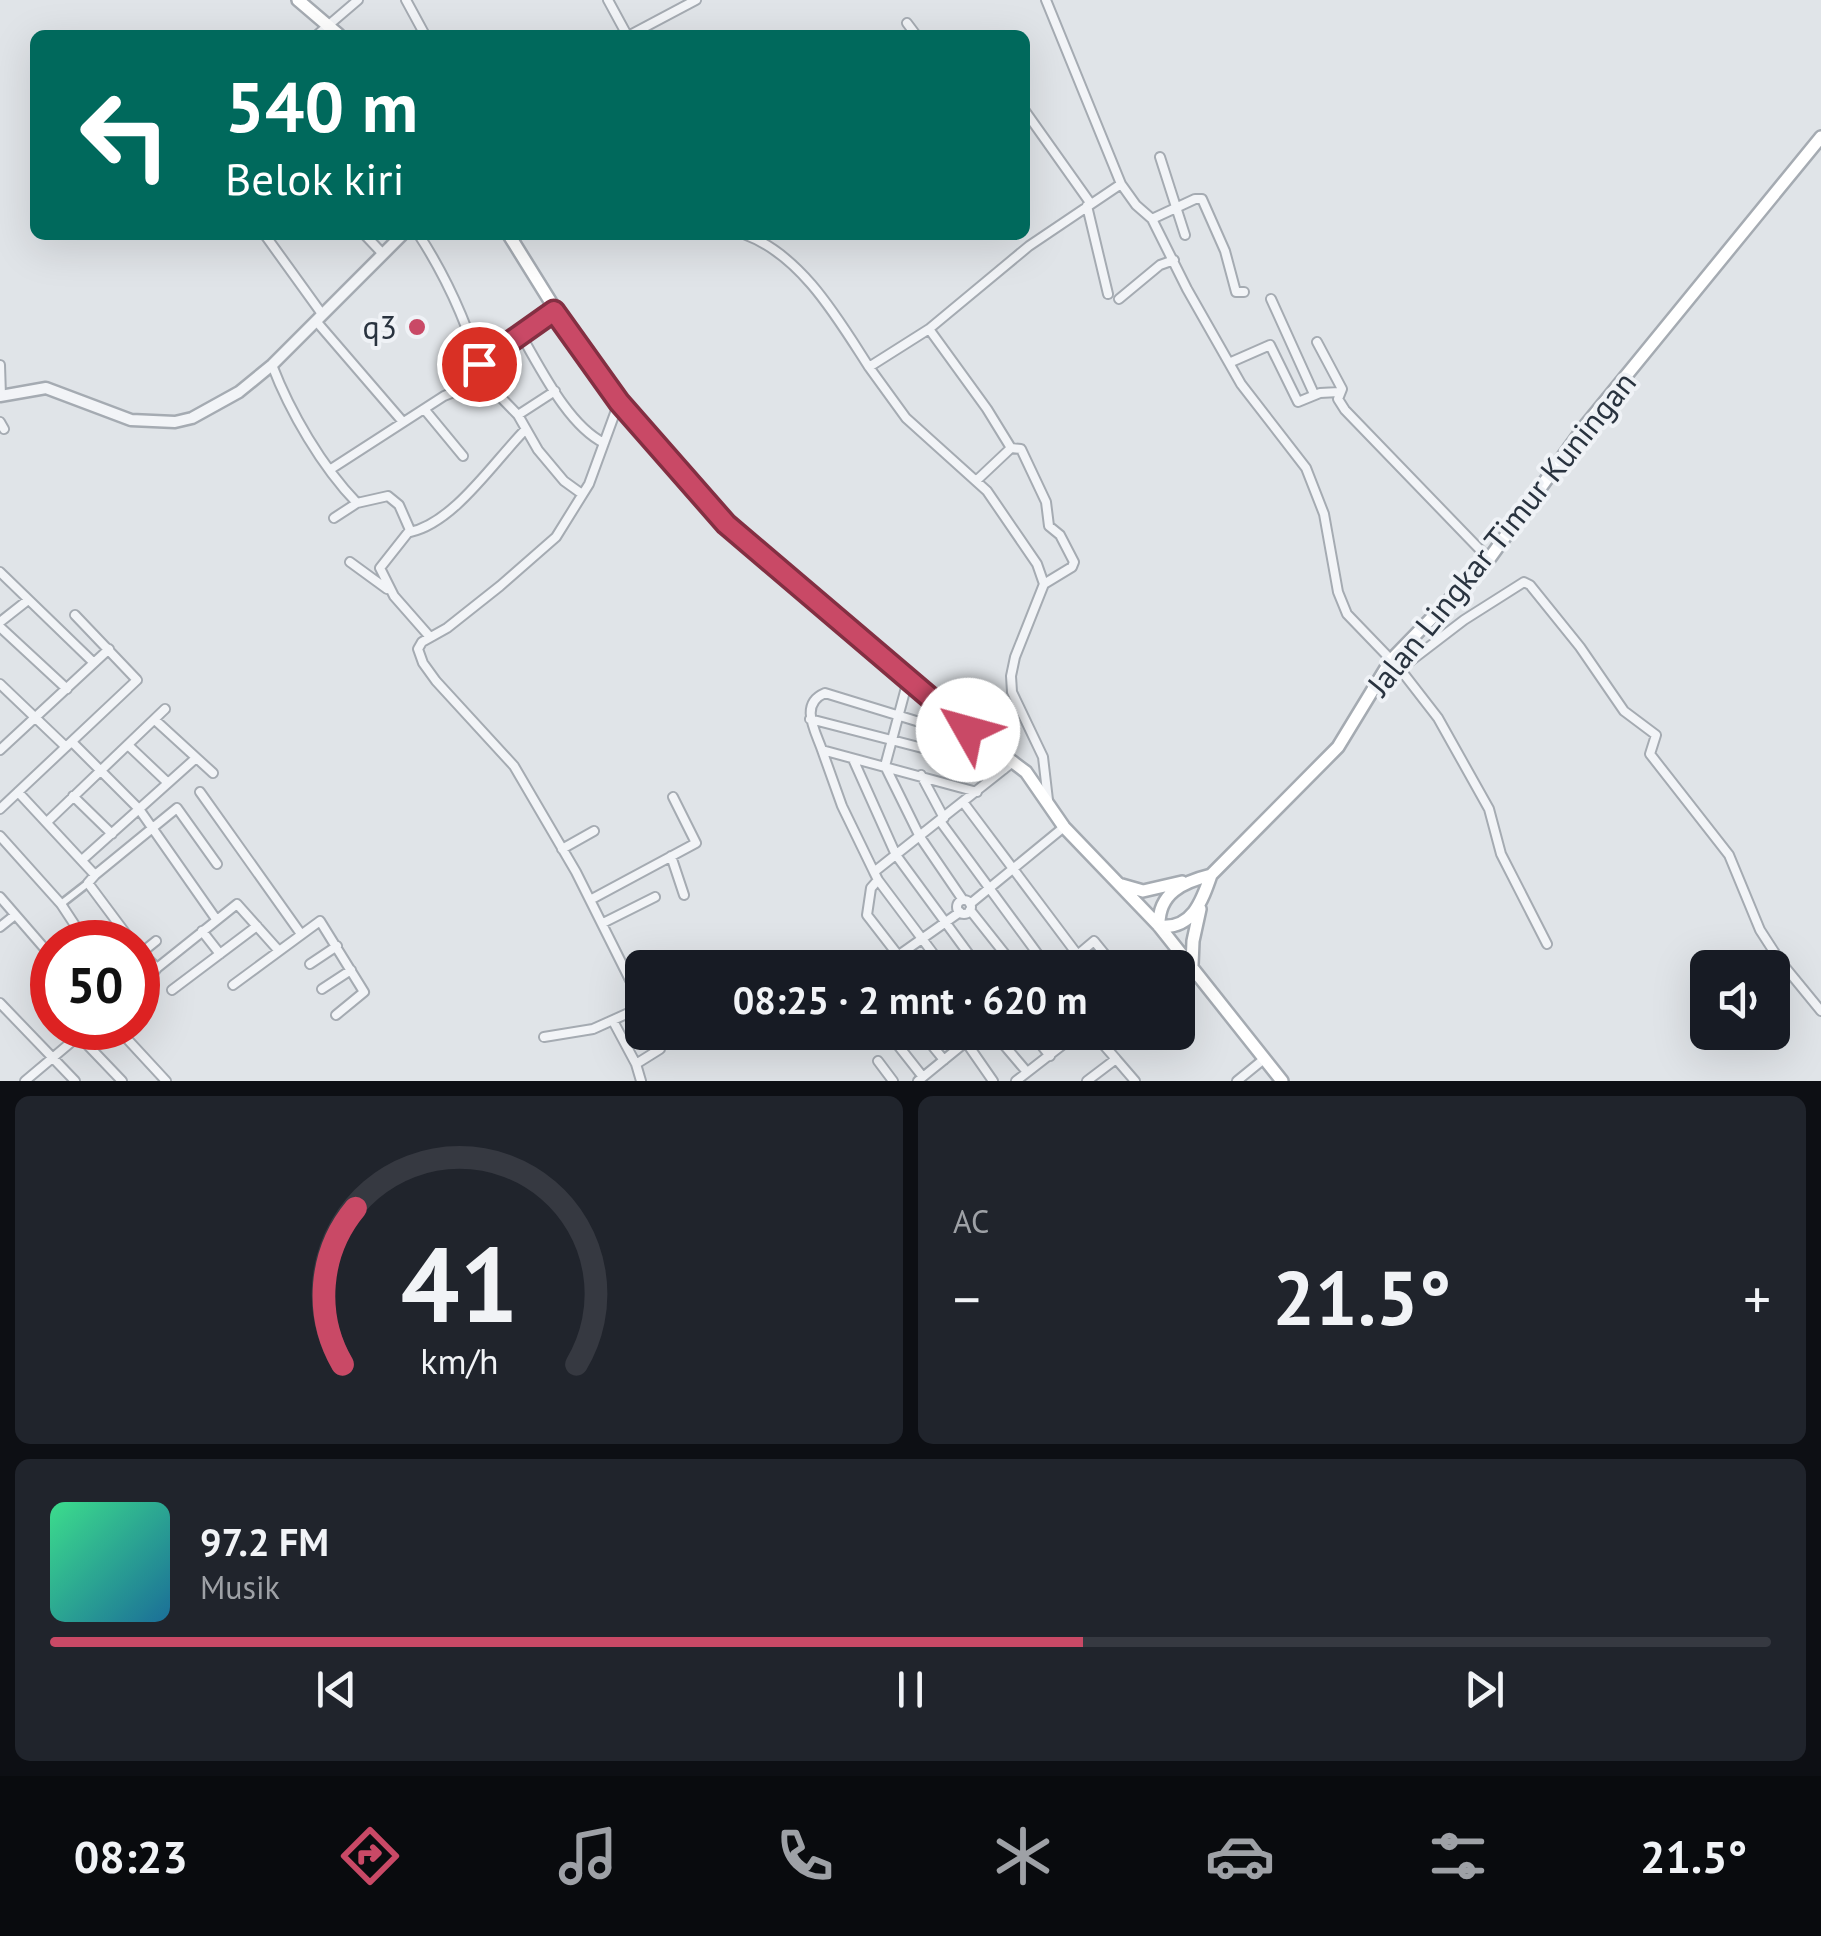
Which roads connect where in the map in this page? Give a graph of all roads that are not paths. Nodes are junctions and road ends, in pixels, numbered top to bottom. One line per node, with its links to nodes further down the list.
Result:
1 (298, 0): 8 (main road)
2 (358, 0): 8 (street)
3 (406, 0): 11 (street)
4 (608, 0): 12 (street)
5 (696, 0): 13 (street)
6 (1046, 0): 18 (street)
7 (907, 23): 14 (street)
8 (328, 25): 9 (street); 10 (main road)
9 (322, 30)
10 (334, 30)
11 (422, 30)
12 (625, 30)
13 (638, 30)
14 (912, 30)
15 (1030, 118): 19 (street)
16 (1821, 137): 64 (main road, Jalan Lingkar Timur Kuningan)
17 (1160, 157): 20 (street)
18 (1121, 184): 19 (street); 21 (street)
19 (1089, 205): 32 (street); 37 (street)
20 (1174, 208): 21 (street); 22 (street); 31 (street)
21 (1152, 219): 30 (street)
22 (1184, 235)
23 (269, 240): 36 (street)
24 (370, 240): 29 (street)
25 (397, 240): 29 (street)
26 (422, 240): 41 (street)
27 (512, 240): 35 (main road)
28 (758, 240): 44 (street)
29 (383, 254): 36 (street)
30 (1174, 260): 34 (street); 40 (street)
31 (1244, 292)
32 (1108, 294)
33 (1270, 298): 48 (street)
34 (1119, 299)
35 (554, 311): 38 (street); 50 (main road)
36 (319, 318): 42 (street); 53 (street)
37 (929, 328): 44 (street); 56 (street)
38 (521, 335): 41 (street); 46 (street)
39 (1317, 342): 47 (street)
40 (1229, 362): 48 (street); 75 (street)
41 (479, 364): 45 (street)
42 (272, 365): 49 (street); 58 (street)
43 (0, 366): 49 (street)
44 (869, 367): 59 (street)
45 (484, 380): 51 (street); 52 (street)
46 (555, 391): 52 (street); 55 (street)
47 (1339, 392): 48 (street); 64 (street)
48 (1314, 394)
49 (0, 396)
50 (619, 402): 55 (street); 76 (main road)
51 (425, 410): 53 (street); 57 (street)
52 (518, 415): 54 (street)
53 (403, 422): 58 (street)
54 (526, 429): 60 (street); 63 (street)
55 (604, 444): 60 (street)
56 (1012, 448): 59 (street); 67 (street)
57 (464, 456)
58 (331, 469): 61 (street)
59 (976, 481): 67 (street)
60 (582, 494): 72 (street)
61 (357, 503): 62 (street); 63 (street)
62 (334, 518)
63 (410, 532): 68 (street)
64 (1489, 559): 75 (main road, Jalan Lingkar Timur Kuningan)
65 (350, 562): 68 (street)
66 (0, 573): 69 (street)
67 (1044, 584): 103 (street)
68 (391, 592): 72 (street)
69 (28, 600): 71 (street); 74 (street)
70 (76, 615): 73 (street)
71 (0, 624): 78 (street)
72 (430, 637): 115 (street)
73 (109, 649): 74 (street); 85 (street)
74 (94, 663): 78 (street)
75 (1395, 664): 121 (main road, Jalan Lingkar Timur Kuningan); 149 (street); 173 (street)
76 (908, 680): 80 (street); 92 (main road)
77 (0, 684): 81 (street)
78 (67, 689): 81 (street)
79 (164, 710): 83 (street)
80 (899, 714): 82 (street); 84 (street); 89 (street)
81 (36, 718): 85 (street); 87 (street)
82 (810, 719): 84 (street); 88 (street)
83 (154, 720): 86 (street); 90 (street)
84 (891, 739): 89 (street); 93 (street)
85 (70, 745): 94 (street); 98 (street)
86 (129, 746): 94 (street); 97 (street)
87 (0, 750)
88 (822, 750): 91 (street); 122 (street)
89 (945, 753): 92 (street)
90 (196, 758): 95 (street); 97 (street)
91 (853, 758): 93 (street); 117 (street)
92 (1009, 765): 100 (street); 103 (main road)
93 (886, 766): 96 (street); 114 (street)
94 (101, 770): 101 (street); 106 (street)
95 (213, 773)
96 (921, 774): 100 (street); 107 (street)
97 (168, 782): 106 (street)
98 (18, 792): 105 (street); 108 (street)
99 (200, 792): 147 (street)
100 (976, 792): 104 (street)
101 (73, 796): 108 (street); 112 (street)
102 (674, 796): 116 (street)
103 (1048, 800): 110 (main road)
104 (963, 802): 107 (street); 120 (street)
105 (0, 809)
106 (139, 810): 109 (street); 112 (street)
107 (942, 819): 114 (street); 126 (street)
108 (47, 822): 118 (street)
109 (152, 827): 119 (street); 123 (street); 137 (street)
110 (1064, 828): 120 (street); 125 (main road)
111 (594, 831): 115 (street)
112 (112, 834): 118 (street)
113 (0, 836): 133 (street)
114 (920, 837): 117 (street); 134 (street)
115 (562, 849): 132 (street)
116 (671, 856): 128 (street); 132 (street)
117 (896, 856): 122 (street); 140 (street)
118 (82, 860): 123 (street)
119 (217, 864)
120 (1012, 869): 126 (street); 157 (street)
121 (1211, 874): 124 (main road, Jalan Lingkar Timur Kuningan); 129 (main road, Jalan Lingkar Timur Kuningan)
122 (876, 876): 148 (street); 151 (street)
123 (91, 879): 133 (street); 139 (street)
124 (1190, 880): 125 (main road); 127 (main road, Jalan Lingkar Timur Kuningan)
125 (1118, 883): 143 (main road)
126 (988, 888): 134 (street); 156 (street)
127 (1170, 893): 135 (main road); 143 (main road)
128 (684, 895)
129 (1204, 896): 135 (main road, Jalan Lingkar Timur Kuningan); 161 (main road)
130 (654, 897): 141 (street)
131 (0, 898): 136 (street)
132 (590, 900): 141 (street)
133 (60, 904): 138 (street)
134 (968, 905): 140 (street); 155 (street)
135 (1192, 915): 143 (main road)
136 (15, 916): 144 (street); 146 (street)
137 (216, 919): 142 (street); 145 (street)
138 (71, 920)
139 (118, 920)
140 (944, 922): 148 (street); 154 (street)
141 (603, 923): 166 (street)
142 (258, 926): 162 (street); 163 (street)
143 (1159, 926): 160 (main road)
144 (0, 927)
145 (202, 930): 163 (street); 165 (street)
146 (30, 933)
147 (300, 934): 150 (street); 162 (street)
148 (921, 938): 152 (street); 153 (street)
149 (1547, 944)
150 (337, 946): 164 (street); 167 (street)
151 (894, 950)
152 (905, 950)
153 (930, 950)
154 (965, 950)
155 (1002, 950)
156 (1034, 950)
157 (1074, 950)
158 (1082, 950): 159 (street)
159 (1102, 950)
160 (1179, 950)
161 (1192, 950)
162 (278, 951): 169 (street)
163 (220, 954): 171 (street)
164 (310, 964)
165 (160, 965)
166 (625, 969)
167 (351, 970): 170 (street); 174 (street)
168 (1195, 970): 193 (main road)
169 (234, 986)
170 (322, 989)
171 (172, 990)
172 (0, 1003): 191 (street)
173 (1821, 1011)
174 (336, 1014)
175 (625, 1015): 176 (street)
176 (613, 1021): 177 (street); 196 (street)
177 (544, 1037)
178 (60, 1050): 191 (street)
179 (92, 1050): 201 (street)
180 (137, 1050): 202 (street)
181 (657, 1050): 196 (street)
182 (901, 1050): 198 (street)
183 (936, 1050): 194 (street)
184 (956, 1050): 194 (street)
185 (972, 1050): 205 (street)
186 (1008, 1050): 197 (street)
187 (1045, 1050): 190 (street)
188 (1056, 1050): 190 (street)
189 (1108, 1050): 192 (street)
190 (1050, 1056): 197 (street)
191 (51, 1058): 199 (street); 200 (street)
192 (1116, 1059): 207 (street); 208 (street)
193 (1264, 1059): 209 (street); 210 (main road)
194 (944, 1060): 198 (street)
195 (878, 1061): 204 (street)
196 (636, 1064): 203 (street)
197 (1027, 1072): 206 (street)
198 (920, 1079)
199 (25, 1081)
200 (75, 1081)
201 (122, 1081)
202 (166, 1081)
203 (642, 1081)
204 (893, 1081)
205 (993, 1081)
206 (1016, 1081)
207 (1087, 1081)
208 (1136, 1081)
209 (1237, 1081)
210 (1282, 1081)

